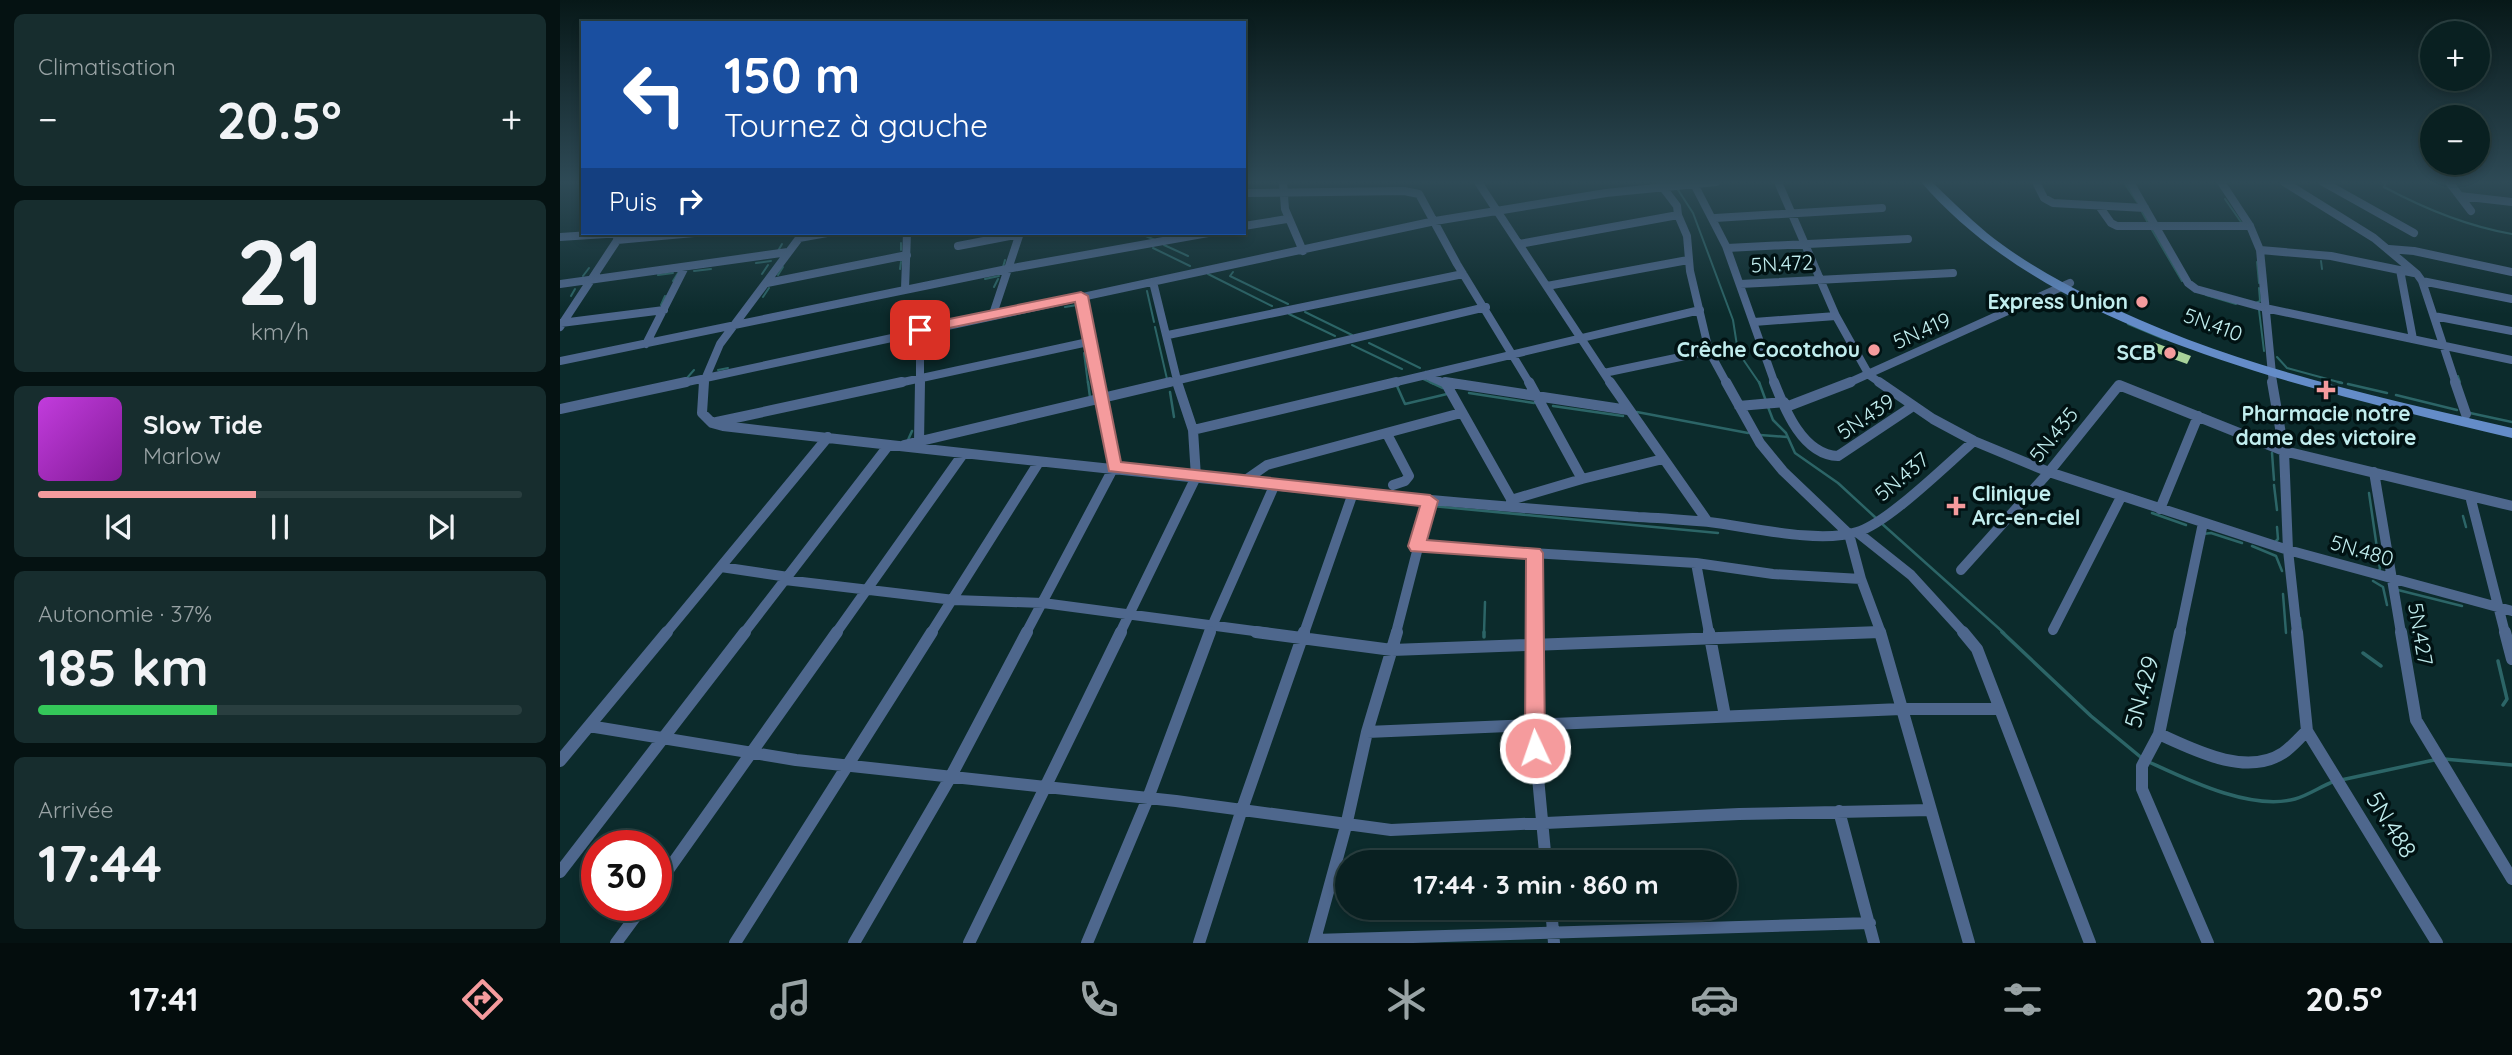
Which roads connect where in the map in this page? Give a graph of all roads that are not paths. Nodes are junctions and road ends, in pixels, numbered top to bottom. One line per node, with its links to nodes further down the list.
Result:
1 (1291, 226): 30 (street)
2 (1413, 226): 30 (street)
3 (1438, 226): 39 (street)
4 (1507, 226): 24 (street)
5 (1618, 226): 24 (street)
6 (1683, 226): 33 (street)
7 (1717, 226): 27 (street)
8 (1798, 226): 25 (street)
9 (1972, 226): 47 (main road)
10 (1985, 226): 47 (main road)
11 (2155, 226): 53 (street)
12 (2249, 226): 29 (street)
13 (2357, 226): 28 (street)
14 (2402, 226): 15 (street)
15 (2414, 233)
16 (620, 235): 22 (street); 42 (street)
17 (801, 235): 31 (street)
18 (907, 235): 32 (street)
19 (1010, 235): 26 (street)
20 (1019, 235): 35 (street)
21 (1197, 235): 35 (street)
22 (560, 237)
23 (1908, 239): 25 (street)
24 (1519, 244): 48 (street)
25 (1806, 244): 27 (street); 41 (street)
26 (958, 246)
27 (1727, 248): 46 (street)
28 (2389, 249): 37 (street); 40 (street)
29 (2260, 250): 36 (street); 53 (street)
30 (1303, 251): 43 (street)
31 (788, 253): 34 (street); 45 (street)
32 (907, 255): 45 (street); 49 (street)
33 (1688, 260): 48 (street); 55 (street)
34 (685, 267): 42 (street); 54 (street)
35 (1006, 269): 49 (street); 56 (street)
36 (2400, 270): 40 (street); 66 (street)
37 (2512, 272)
38 (1953, 273): 41 (street, 5N.472)
39 (1463, 274): 52 (street); 64 (street)
40 (2420, 277): 51 (street); 58 (street)
41 (1822, 279): 46 (street, 5N.472); 57 (street)
42 (591, 280): 44 (street); 60 (street)
43 (1153, 282): 50 (street); 64 (street)
44 (560, 284)
45 (767, 284): 61 (street)
46 (1740, 284): 59 (street)
47 (2066, 285): 74 (main road); 77 (street, 5N.419)
48 (1547, 286): 65 (street)
49 (905, 289): 61 (street)
50 (1081, 296): 56 (street); 67 (street)
51 (2512, 299)
52 (1486, 307): 71 (street); 80 (street)
53 (2265, 308): 66 (street); 74 (street)
54 (664, 310): 60 (street); 68 (street)
55 (1700, 310): 65 (street); 70 (street)
56 (993, 314): 62 (street)
57 (1836, 316): 59 (street); 77 (street)
58 (2434, 316): 63 (street); 69 (street)
59 (1754, 322): 84 (street)
60 (561, 324)
61 (730, 327): 68 (street); 78 (street)
62 (920, 330): 78 (street); 79 (street)
63 (2512, 331)
64 (1168, 335): 80 (street)
65 (1582, 337): 71 (street); 75 (street)
66 (2413, 339): 69 (street)
67 (1088, 342): 79 (street); 83 (street)
68 (646, 344): 73 (street)
69 (2444, 346): 72 (street); 90 (street)
70 (1709, 351): 75 (street); 85 (street)
71 (1514, 354): 76 (street); 82 (street)
72 (2512, 360)
73 (560, 361)
74 (2271, 369): 90 (main road); 95 (main road); 101 (street)
75 (1604, 373): 88 (street)
76 (1426, 374): 81 (street); 94 (street)
77 (1869, 374): 84 (street, 5N.419); 86 (street, 5N.480)
78 (704, 378): 87 (street); 92 (street)
79 (920, 378): 92 (street); 99 (street)
80 (1177, 381): 83 (street); 94 (street)
81 (1445, 382): 82 (street); 89 (street)
82 (1539, 397): 88 (street); 109 (street)
83 (1099, 398): 99 (street); 105 (street)
84 (1785, 404): 85 (street); 86 (street, 5N.439)
85 (1739, 406): 122 (street)
86 (1913, 406): 98 (street, 5N.480)
87 (560, 409)
88 (1628, 410): 103 (street)
89 (1461, 413): 96 (street); 117 (street)
90 (2466, 414): 93 (main road)
91 (2198, 416): 101 (street, 5N.435); 106 (street, 5N.435); 119 (street)
92 (712, 422): 97 (street)
93 (2512, 424)
94 (1193, 430): 108 (street)
95 (2512, 433)
96 (1387, 434): 110 (street); 112 (street)
97 (828, 437): 100 (street); 127 (street)
98 (1974, 441): 106 (street, 5N.480); 122 (street, 5N.437)
99 (919, 442): 100 (street)
100 (892, 446): 102 (street); 129 (street)
101 (2284, 451): 107 (street, 5N.435); 124 (street)
102 (963, 454): 104 (street); 132 (street)
103 (1663, 459): 109 (street); 120 (street)
104 (1040, 462): 105 (street); 133 (street)
105 (1114, 467): 108 (street); 134 (street)
106 (2049, 472): 115 (street, 5N.480); 128 (street, 5N.435)
107 (2374, 472): 114 (street, 5N.435); 131 (street, 5N.427)
108 (1196, 477): 110 (street); 136 (street)
109 (1582, 479): 117 (street)
110 (1244, 481): 111 (street)
111 (1275, 484): 113 (street); 137 (street)
112 (1394, 485)
113 (1353, 493): 116 (street); 140 (street)
114 (2470, 496): 118 (street, 5N.435); 135 (street)
115 (2122, 497): 119 (street, 5N.480); 138 (street)
116 (1430, 501): 117 (street); 123 (street)
117 (1513, 503): 120 (street)
118 (2512, 506)
119 (2160, 509): 121 (street, 5N.480)
120 (1708, 522): 122 (street)
121 (2203, 523): 124 (street, 5N.480); 152 (street, 5N.429)
122 (1853, 533): 130 (street); 146 (street)
123 (1417, 546): 125 (street); 143 (street)
124 (2288, 550): 131 (street, 5N.480); 150 (street)
125 (1534, 553): 126 (street); 142 (street)
126 (1696, 563): 130 (street); 141 (street)
127 (721, 567): 129 (street); 149 (street)
128 (1961, 570)
129 (786, 578): 132 (street); 153 (street)
130 (1861, 579): 139 (street)
131 (2391, 579): 135 (street, 5N.480); 168 (street, 5N.427)
132 (868, 591): 133 (street); 154 (street)
133 (954, 600): 134 (street); 156 (street)
134 (1043, 603): 136 (street); 157 (street)
135 (2506, 610): 144 (street)
136 (1128, 614): 137 (street); 158 (street)
137 (1212, 625): 140 (street); 159 (street)
138 (2053, 630)
139 (1880, 632): 141 (street); 145 (street)
140 (1301, 637): 143 (street); 162 (street)
141 (1710, 637): 142 (street); 147 (street)
142 (1536, 644): 143 (street); 148 (street)
143 (1392, 650): 151 (street)
144 (2512, 659)
145 (1901, 709): 146 (street); 147 (street); 160 (street)
146 (1998, 709): 181 (street)
147 (1725, 716): 148 (street)
148 (1533, 723): 151 (street); 163 (street)
149 (589, 726): 153 (street); 155 (street)
150 (2307, 731): 152 (street); 183 (street, 5N.488)
151 (1367, 732): 164 (street)
152 (2159, 734): 182 (street, 5N.429)
153 (664, 741): 154 (street); 167 (street)
154 (750, 755): 156 (street); 166 (street)
155 (560, 761)
156 (849, 767): 157 (street); 174 (street)
157 (950, 778): 158 (street); 175 (street)
158 (1042, 789): 159 (street); 176 (street)
159 (1148, 798): 162 (street); 177 (street)
160 (1931, 810): 161 (street); 180 (street)
161 (1839, 811): 163 (street); 170 (street)
162 (1241, 812): 164 (street); 178 (street)
163 (1541, 823): 164 (street); 165 (street)
164 (1346, 826): 172 (street)
165 (1544, 850)
166 (672, 865)
167 (560, 872)
168 (2512, 879)
169 (632, 921): 173 (street)
170 (1870, 923): 171 (street); 179 (street)
171 (1554, 937): 172 (street)
172 (1315, 942)
173 (616, 943)
174 (735, 943)
175 (854, 943)
176 (969, 943)
177 (1087, 943)
178 (1199, 943)
179 (1874, 943)
180 (1969, 943)
181 (2090, 943)
182 (2208, 943)
183 (2437, 943)

